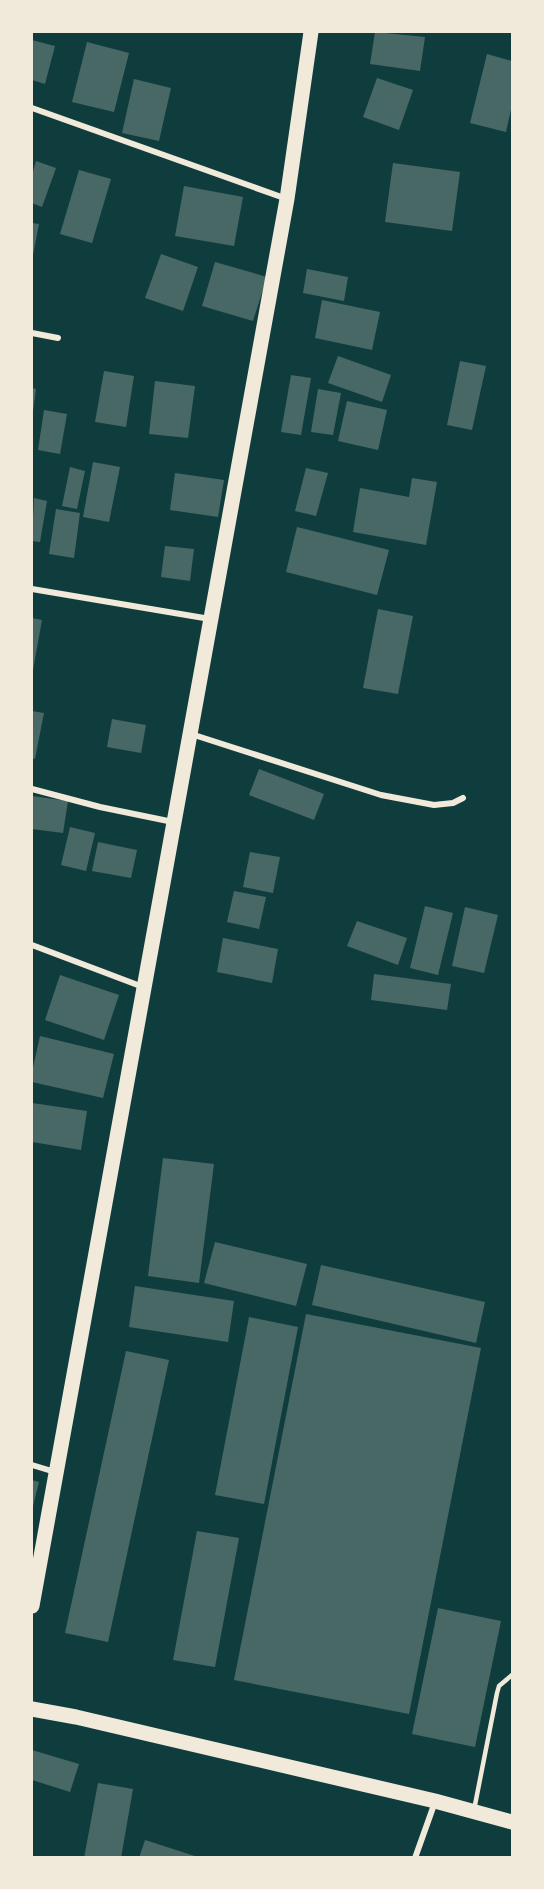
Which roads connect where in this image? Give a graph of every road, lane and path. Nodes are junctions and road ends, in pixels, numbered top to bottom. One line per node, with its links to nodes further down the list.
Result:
1 (311, 32): 3 (main road)
2 (32, 108): 3 (street)
3 (287, 199): 7 (main road)
4 (32, 333): 5 (street)
5 (58, 338)
6 (32, 590): 7 (street)
7 (211, 619): 8 (main road)
8 (190, 734): 10 (street); 11 (main road)
9 (32, 789): 11 (street)
10 (463, 798)
11 (174, 822): 13 (main road)
12 (32, 945): 13 (street)
13 (144, 987): 15 (main road)
14 (32, 1465): 15 (street)
15 (56, 1473): 16 (main road)
16 (32, 1606)
17 (513, 1675): 20 (lane)
18 (32, 1709): 19 (main road)
19 (435, 1801): 20 (main road); 22 (street)
20 (474, 1812): 21 (main road)
21 (513, 1822)
22 (415, 1857)

